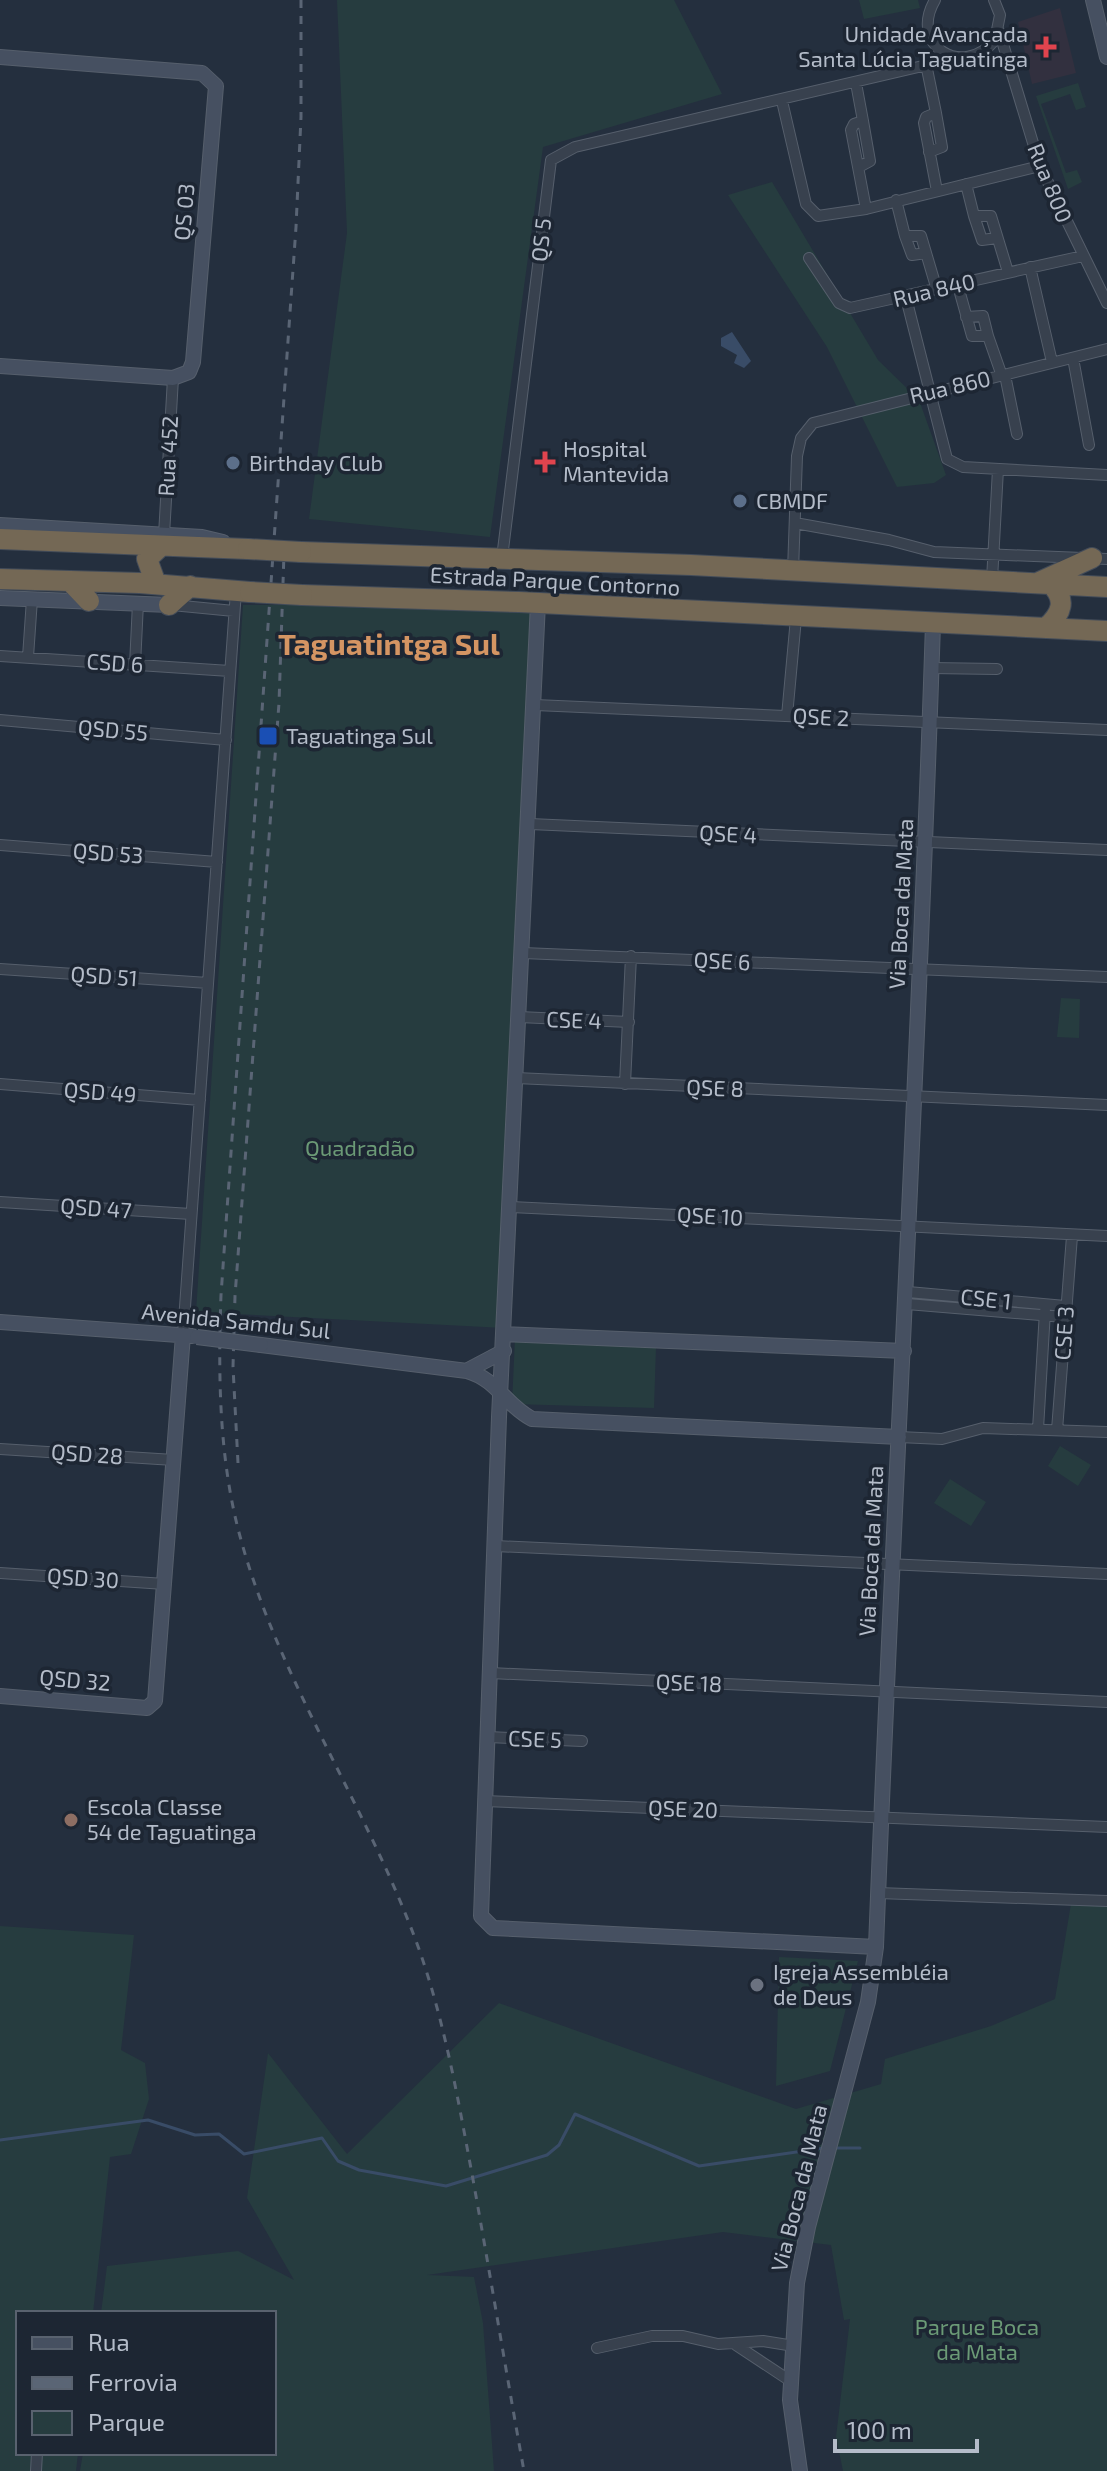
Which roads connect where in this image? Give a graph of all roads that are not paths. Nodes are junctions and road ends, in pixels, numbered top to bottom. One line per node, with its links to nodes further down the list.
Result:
1 (924, 0): 5 (street)
2 (935, 0): 5 (street)
3 (994, 0): 6 (street, Rua 800)
4 (1093, 0): 10 (street)
5 (927, 14): 7 (street)
6 (999, 31): 8 (street); 12 (street, Rua 800)
7 (936, 47): 11 (street); 13 (street)
8 (989, 48): 11 (street, QS 5); 12 (street)
9 (0, 57): 36 (street, QS 03)
10 (1107, 57)
11 (957, 58): 13 (street, QS 5)
12 (1007, 58): 16 (street, Rua 800)
13 (928, 63): 14 (street, QS 5); 18 (street)
14 (856, 83): 15 (street, QS 5); 20 (street)
15 (782, 101): 20 (street); 49 (street, QS 5)
16 (1040, 166): 17 (street); 21 (street, Rua 800)
17 (966, 184): 18 (street); 24 (street)
18 (937, 191): 19 (street)
19 (896, 200): 20 (street); 26 (street)
20 (866, 209)
21 (1083, 256): 23 (street, Rua 840); 28 (street, Rua 800)
22 (809, 258): 27 (street, Rua 840)
23 (1030, 267): 24 (street, Rua 840); 33 (street)
24 (1008, 272): 25 (street, Rua 840)
25 (958, 286): 26 (street, Rua 840); 29 (street)
26 (937, 290): 27 (street, Rua 840)
27 (906, 298): 37 (street)
28 (1107, 303)
29 (966, 317): 30 (street); 30 (street)
30 (988, 336): 35 (street)
31 (1107, 349): 32 (street, Rua 860)
32 (1073, 358): 33 (street, Rua 860); 39 (street)
33 (1052, 362): 35 (street, Rua 860)
34 (0, 366): 36 (street)
35 (1003, 375): 37 (street, Rua 860); 38 (street)
36 (173, 378): 46 (street, Rua 452)
37 (929, 392): 40 (street); 42 (street, Rua 860)
38 (1017, 434)
39 (1089, 445)
40 (998, 469): 41 (street); 48 (street)
41 (1107, 475)
42 (795, 523): 48 (street); 51 (street)
43 (0, 525): 44 (street)
44 (45, 534): 45 (highway, Estrada Parque Contorno); 46 (street); 47 (highway, Estrada Parque Contorno)
45 (0, 539)
46 (162, 541): 47 (highway, Estrada Parque Contorno); 49 (highway, Estrada Parque Contorno, bridge); 58 (highway)
47 (128, 545): 56 (highway)
48 (994, 556): 50 (street); 54 (street)
49 (502, 558): 51 (highway, Estrada Parque Contorno)
50 (1099, 558): 57 (highway)
51 (793, 571): 54 (highway, Estrada Parque Contorno)
52 (0, 579): 53 (highway, Estrada Parque Contorno)
53 (22, 580): 55 (highway, Estrada Parque Contorno); 61 (highway)
54 (992, 580): 57 (highway, Estrada Parque Contorno)
55 (70, 581): 56 (highway, Estrada Parque Contorno); 64 (highway)
56 (123, 582): 58 (highway, Estrada Parque Contorno)
57 (1044, 583): 60 (highway, Estrada Parque Contorno); 70 (highway)
58 (156, 584): 59 (highway, Estrada Parque Contorno)
59 (190, 586): 62 (highway, Estrada Parque Contorno); 67 (highway)
60 (1099, 587): 71 (highway)
61 (0, 596): 63 (street)
62 (240, 598): 66 (highway, Estrada Parque Contorno, bridge); 67 (street); 78 (street)
63 (32, 599): 64 (street); 74 (street)
64 (89, 601): 65 (street)
65 (138, 603): 67 (street); 75 (street)
66 (538, 603): 68 (highway, Estrada Parque Contorno); 79 (street)
67 (169, 605)
68 (796, 618): 69 (highway, Estrada Parque Contorno); 80 (street)
69 (933, 623): 70 (highway, Estrada Parque Contorno); 76 (street, Via Boca da Mata)
70 (1046, 628): 71 (highway, Estrada Parque Contorno)
71 (1084, 630): 72 (highway, Estrada Parque Contorno)
72 (1107, 631)
73 (0, 656): 74 (street, CSD 6)
74 (28, 657): 75 (street, CSD 6)
75 (135, 665): 78 (street, CSD 6)
76 (931, 668): 77 (street); 82 (street, Via Boca da Mata)
77 (997, 669)
78 (230, 671): 84 (street)
79 (535, 705): 80 (street, QSE 2); 85 (street)
80 (787, 716): 82 (street, QSE 2)
81 (0, 720): 84 (street, QSD 55)
82 (929, 722): 83 (street, QSE 2); 86 (street, Via Boca da Mata)
83 (1107, 730)
84 (226, 740): 89 (street)
85 (530, 824): 86 (street, QSE 4); 90 (street)
86 (926, 842): 88 (street, QSE 4); 93 (street, Via Boca da Mata)
87 (0, 845): 89 (street, QSD 53)
88 (1107, 850)
89 (217, 862): 95 (street)
90 (523, 953): 91 (street, QSE 6); 96 (street)
91 (631, 956): 93 (street, QSE 6); 97 (street)
92 (0, 969): 95 (street, QSD 51)
93 (920, 969): 94 (street, QSE 6); 101 (street, Via Boca da Mata)
94 (1107, 977)
95 (208, 983): 102 (street)
96 (519, 1017): 97 (street, CSE 4); 98 (street)
97 (629, 1022): 100 (street)
98 (516, 1078): 100 (street, QSE 8); 105 (street)
99 (0, 1084): 102 (street, QSD 49)
100 (625, 1084): 101 (street, QSE 8)
101 (915, 1097): 103 (street, QSE 8); 107 (street, Via Boca da Mata)
102 (200, 1100): 106 (street)
103 (1107, 1105)
104 (0, 1202): 106 (street, QSD 47)
105 (511, 1207): 107 (street, QSE 10); 114 (street)
106 (191, 1214): 115 (street)
107 (909, 1225): 108 (street, QSE 10); 110 (street, Via Boca da Mata)
108 (1072, 1236): 109 (street, QSE 10); 112 (street, CSE 3)
109 (1107, 1236)
110 (907, 1298): 111 (street, CSE 1); 117 (street, Via Boca da Mata)
111 (1045, 1310): 112 (street, CSE 1); 121 (street, CSE 3)
112 (1064, 1312): 122 (street, CSE 3)
113 (0, 1322): 115 (street, Avenida Samdu Sul)
114 (504, 1334): 116 (street); 117 (street)
115 (190, 1336): 118 (street, Avenida Samdu Sul, bridge); 127 (street)
116 (504, 1351): 118 (street); 119 (street)
117 (904, 1351): 124 (street, Via Boca da Mata)
118 (467, 1371): 119 (street, Avenida Samdu Sul)
119 (500, 1394): 120 (street, Avenida Samdu Sul); 125 (street)
120 (532, 1419): 124 (street); 125 (street)
121 (1038, 1429): 122 (street); 124 (street)
122 (1057, 1430): 123 (street)
123 (1104, 1434)
124 (899, 1437): 129 (street, Via Boca da Mata)
125 (499, 1441): 128 (street)
126 (0, 1449): 127 (street, QSD 28)
127 (174, 1460): 132 (street)
128 (496, 1546): 129 (street); 133 (street)
129 (891, 1564): 131 (street); 134 (street, Via Boca da Mata)
130 (0, 1573): 132 (street, QSD 30)
131 (1107, 1574)
132 (165, 1584): 135 (street, QSD 32)
133 (491, 1673): 134 (street, QSE 18); 137 (street)
134 (888, 1690): 136 (street, QSE 18); 140 (street, Via Boca da Mata)
135 (0, 1696)
136 (1107, 1702)
137 (488, 1737): 138 (street, CSE 5); 139 (street)
138 (582, 1741)
139 (484, 1801): 140 (street, QSE 20); 144 (street)
140 (881, 1817): 141 (street, QSE 20); 142 (street, Via Boca da Mata)
141 (1107, 1827)
142 (878, 1893): 143 (street); 144 (street, Via Boca da Mata)
143 (1107, 1901)
144 (876, 1947): 146 (street, Via Boca da Mata)
145 (736, 2345): 146 (street); 147 (street); 148 (street)
146 (794, 2346): 148 (street, Via Boca da Mata)
147 (597, 2348)
148 (792, 2382): 149 (street, Via Boca da Mata)
149 (800, 2471)

